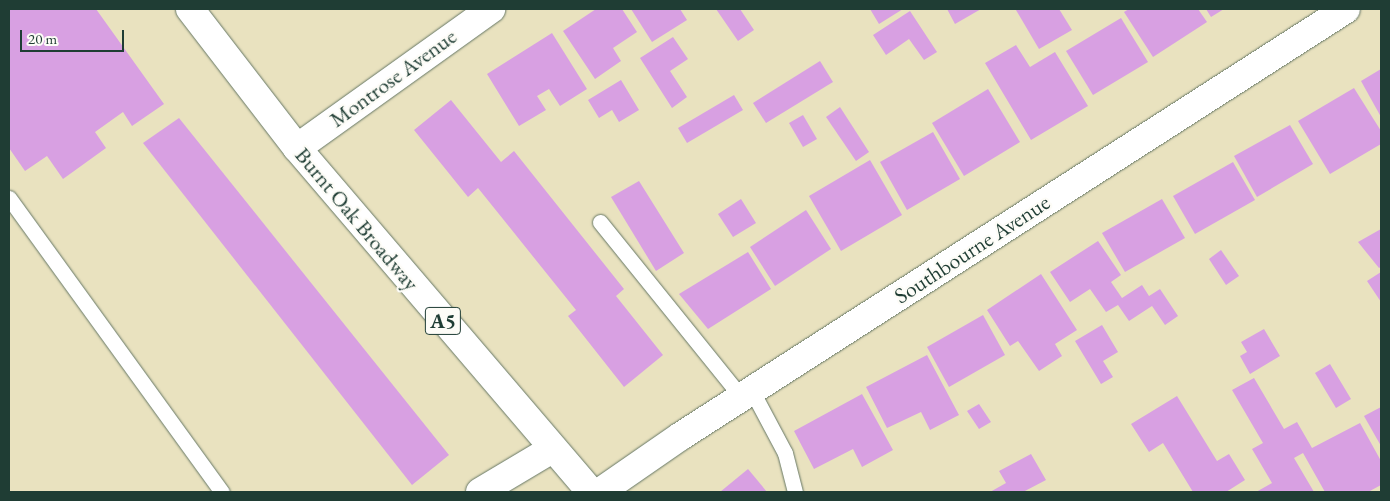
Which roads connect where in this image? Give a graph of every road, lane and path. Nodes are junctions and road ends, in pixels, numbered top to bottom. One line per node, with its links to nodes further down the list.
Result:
1 (190, 9): 4 (street, Burnt Oak Broadway / A5)
2 (1346, 9): 7 (street, Southbourne Avenue)
3 (478, 12): 4 (street, Montrose Avenue)
4 (297, 148): 8 (street, Burnt Oak Broadway / A5)
5 (9, 198): 9 (lane)
6 (600, 222): 7 (lane)
7 (747, 394): 12 (street, Southbourne Avenue); 13 (lane)
8 (552, 449): 10 (street); 11 (street, Burnt Oak Broadway / A5)
9 (222, 492)
10 (480, 492)
11 (591, 492)
12 (600, 492)
13 (795, 492)

